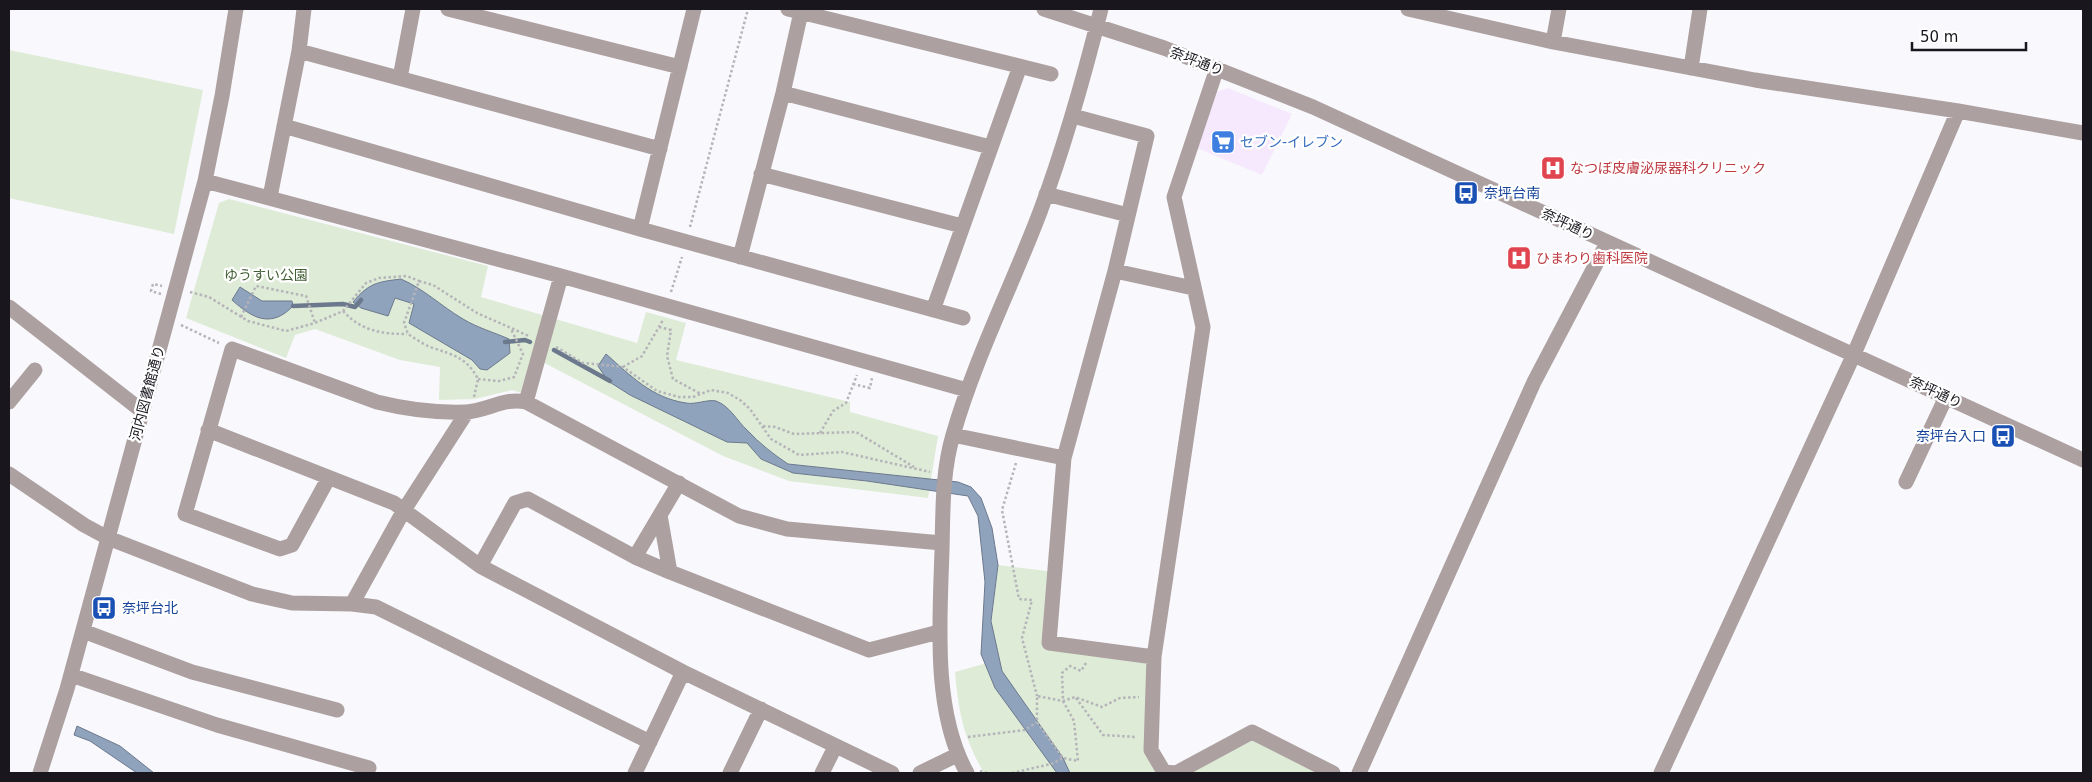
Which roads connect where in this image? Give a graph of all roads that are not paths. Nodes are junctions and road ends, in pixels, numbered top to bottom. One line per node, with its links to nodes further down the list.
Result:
1 (236, 9): 30 (street, 河内図書館通り)
2 (304, 9): 15 (street)
3 (413, 9): 21 (street)
4 (448, 9): 17 (street)
5 (694, 9): 17 (street)
6 (1044, 9): 13 (street, 奈坪通り)
7 (1101, 9): 13 (street)
8 (1408, 9): 12 (street)
9 (1559, 9): 14 (street)
10 (1700, 9): 19 (street)
11 (794, 10): 16 (street); 22 (street)
12 (1475, 16): 14 (street)
13 (1097, 25): 18 (street, 奈坪通り); 24 (street)
14 (1553, 42): 19 (street)
15 (299, 51): 21 (street); 25 (street)
16 (1020, 66): 20 (street); 27 (street)
17 (680, 67): 28 (street)
18 (1217, 68): 36 (street, 奈坪通り); 40 (street)
19 (1690, 68): 23 (street)
20 (1051, 74)
21 (400, 78): 28 (street)
22 (782, 94): 27 (street); 29 (street)
23 (1958, 111): 26 (street); 44 (street)
24 (1073, 116): 31 (street); 33 (street)
25 (284, 126): 32 (street); 35 (street)
26 (2083, 133)
27 (990, 147): 34 (street)
28 (660, 149): 35 (street)
29 (762, 174): 34 (street); 37 (street)
30 (205, 181): 32 (street); 51 (street, 河内図書館通り)
31 (1046, 194): 33 (street); 46 (street)
32 (270, 197): 39 (street)
33 (1128, 215): 38 (street)
34 (962, 226): 42 (street)
35 (640, 229): 37 (street)
36 (1607, 243): 44 (street, 奈坪通り); 87 (street)
37 (740, 257): 42 (street)
38 (1115, 271): 40 (street); 54 (street)
39 (561, 276): 46 (street); 49 (street)
40 (1194, 288): 70 (street)
41 (9, 307): 51 (street)
42 (933, 310): 43 (street)
43 (963, 318)
44 (1854, 354): 47 (street, 奈坪通り); 88 (street)
45 (36, 370): 48 (street)
46 (968, 390): 53 (street)
47 (1946, 397): 55 (street, 奈坪通り); 58 (street)
48 (9, 402)
49 (526, 402): 50 (street); 59 (street)
50 (470, 406): 52 (street); 60 (street)
51 (142, 411): 62 (street, 河内図書館通り)
52 (208, 430): 57 (street); 57 (street)
53 (952, 435): 54 (street); 63 (street)
54 (1064, 458): 70 (street)
55 (2083, 460)
56 (9, 474): 62 (street)
57 (328, 479): 60 (street)
58 (1906, 482)
59 (678, 483): 61 (street); 63 (street)
60 (404, 510): 65 (street); 67 (street)
61 (660, 515): 64 (street); 66 (street)
62 (108, 538): 67 (street); 68 (street, 河内図書館通り)
63 (942, 543): 69 (street)
64 (635, 557): 65 (street); 66 (street)
65 (480, 566): 71 (street)
66 (670, 572): 69 (street)
67 (352, 604): 75 (street)
68 (82, 631): 72 (street, 河内図書館通り); 74 (street)
69 (939, 632): 77 (street)
70 (1154, 657): 86 (street)
71 (683, 672): 73 (street); 75 (street)
72 (71, 675): 78 (street); 79 (street, 河内図書館通り)
73 (761, 709): 76 (street); 81 (street)
74 (336, 710)
75 (650, 742): 80 (street)
76 (835, 747): 82 (street); 83 (street)
77 (957, 755): 84 (street); 85 (street)
78 (369, 768)
79 (40, 773)
80 (635, 773)
81 (730, 773)
82 (822, 773)
83 (892, 773)
84 (920, 773)
85 (967, 773)
86 (1333, 773)
87 (1359, 773)
88 (1661, 773)

